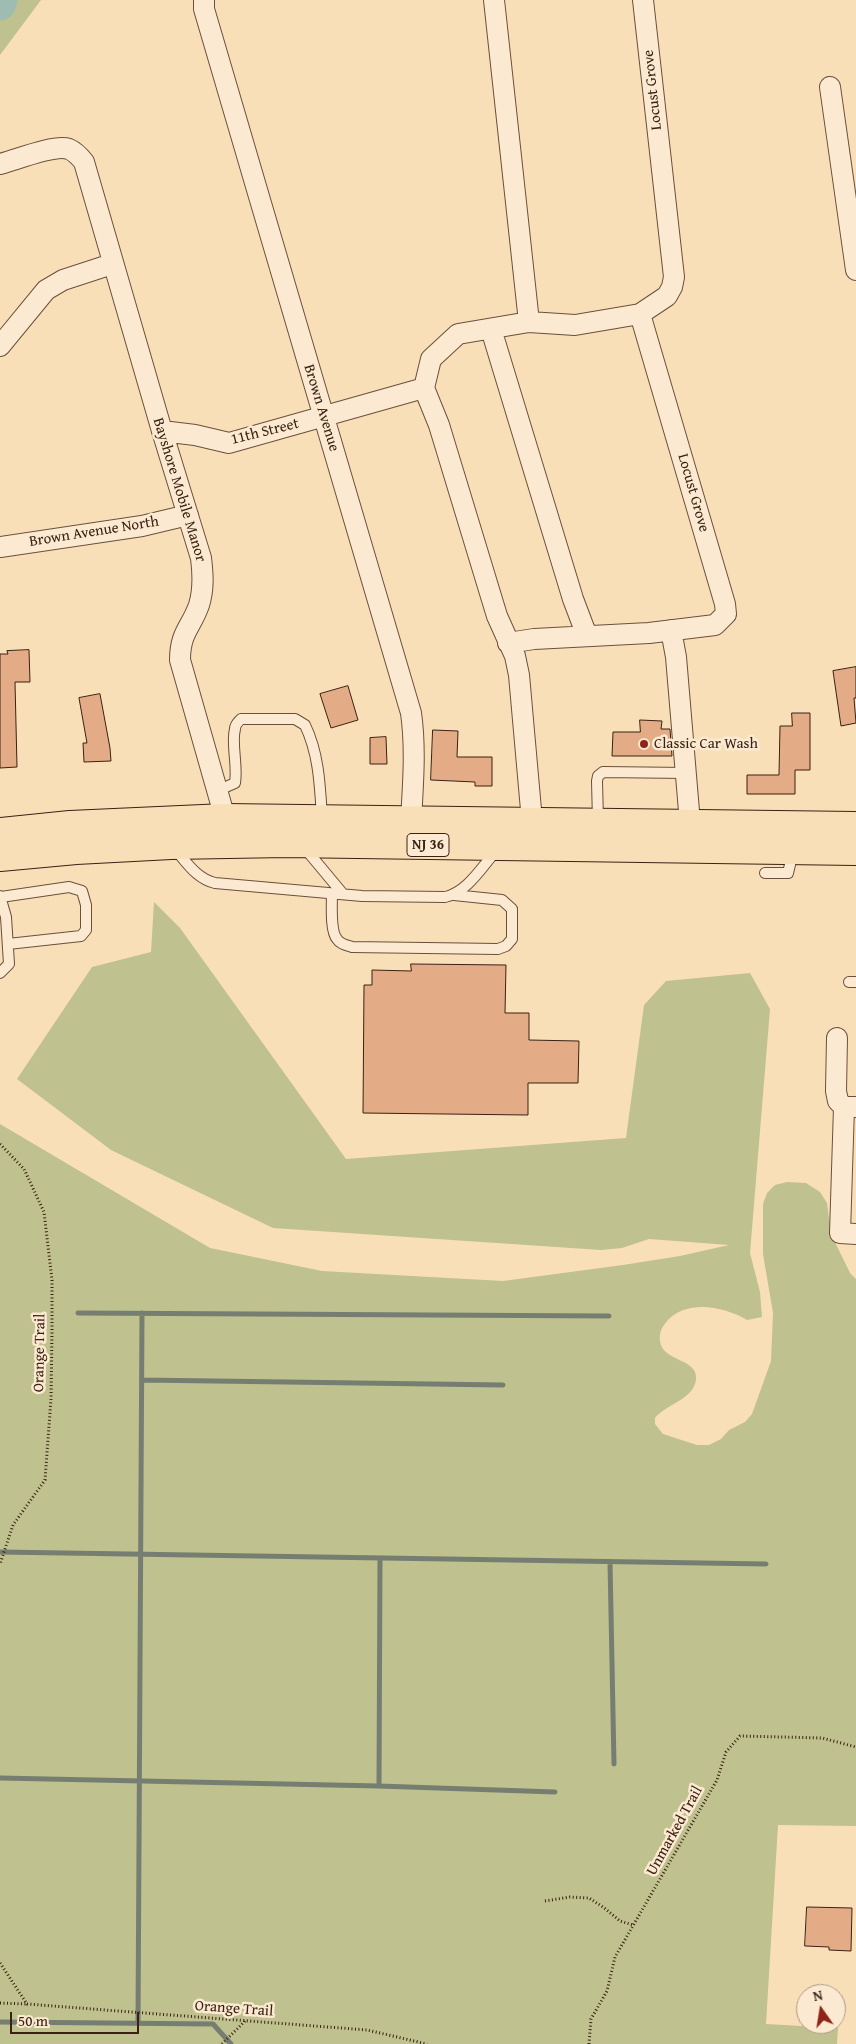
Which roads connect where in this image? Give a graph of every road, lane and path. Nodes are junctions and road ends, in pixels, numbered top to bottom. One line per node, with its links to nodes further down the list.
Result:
1 (204, 0): 14 (street, Brown Avenue)
2 (494, 0): 10 (street)
3 (643, 0): 9 (street, Locust Grove)
4 (830, 88): 6 (street)
5 (0, 164): 7 (street, Bayshore Mobile Manor)
6 (853, 218): 8 (street)
7 (112, 264): 12 (street); 15 (street, Bayshore Mobile Manor)
8 (856, 270)
9 (640, 314): 10 (street, Locust Grove); 18 (street, Locust Grove)
10 (529, 322): 11 (street, Locust Grove)
11 (492, 329): 13 (street, Locust Grove); 19 (street)
12 (0, 346)
13 (424, 388): 14 (street, 11th Street); 20 (street)
14 (324, 417): 15 (street, 11th Street); 25 (street, Brown Avenue)
15 (162, 431): 16 (street, Bayshore Mobile Manor)
16 (188, 515): 17 (street, Brown Avenue North); 22 (street, Bayshore Mobile Manor)
17 (0, 547)
18 (671, 630): 19 (street, Locust Grove); 21 (street)
19 (587, 636): 20 (street, Locust Grove)
20 (508, 643): 26 (street)
21 (686, 773): 27 (lane); 28 (street)
22 (219, 790): 23 (street, Bayshore Mobile Manor); 24 (lane)
23 (225, 818): 24 (highway, NJ 36); 30 (highway, NJ 36)
24 (322, 819): 25 (highway, NJ 36)
25 (411, 820): 26 (highway, NJ 36)
26 (532, 821): 27 (highway, NJ 36)
27 (598, 822): 28 (highway, NJ 36)
28 (690, 823): 29 (highway, NJ 36)
29 (856, 826)
30 (0, 832)
31 (301, 844): 32 (highway, NJ 36); 33 (highway, NJ 36); 38 (lane)
32 (172, 845): 36 (highway, NJ 36); 38 (lane)
33 (500, 846): 34 (highway, NJ 36); 39 (lane)
34 (793, 850): 35 (highway, NJ 36); 37 (lane)
35 (856, 851)
36 (0, 857)
37 (765, 874)
38 (338, 894): 39 (lane); 39 (lane)
39 (454, 895)
40 (0, 897): 41 (lane); 41 (lane)
41 (8, 944): 42 (lane)
42 (0, 973)
43 (837, 1038): 44 (street)
44 (850, 1107): 46 (street)
45 (0, 1144): 47 (path, Orange Trail)
46 (848, 1234)
47 (0, 1564)
48 (856, 1747): 50 (path, Unmarked Trail)
49 (545, 1901): 50 (path)
50 (633, 1925): 57 (path, Unmarked Trail)
51 (0, 1963): 53 (path)
52 (0, 2003): 53 (path, Orange Trail)
53 (28, 2004): 54 (path, Orange Trail)
54 (245, 2021): 55 (path); 56 (path, Orange Trail)
55 (222, 2044)
56 (427, 2044)
57 (589, 2044)

